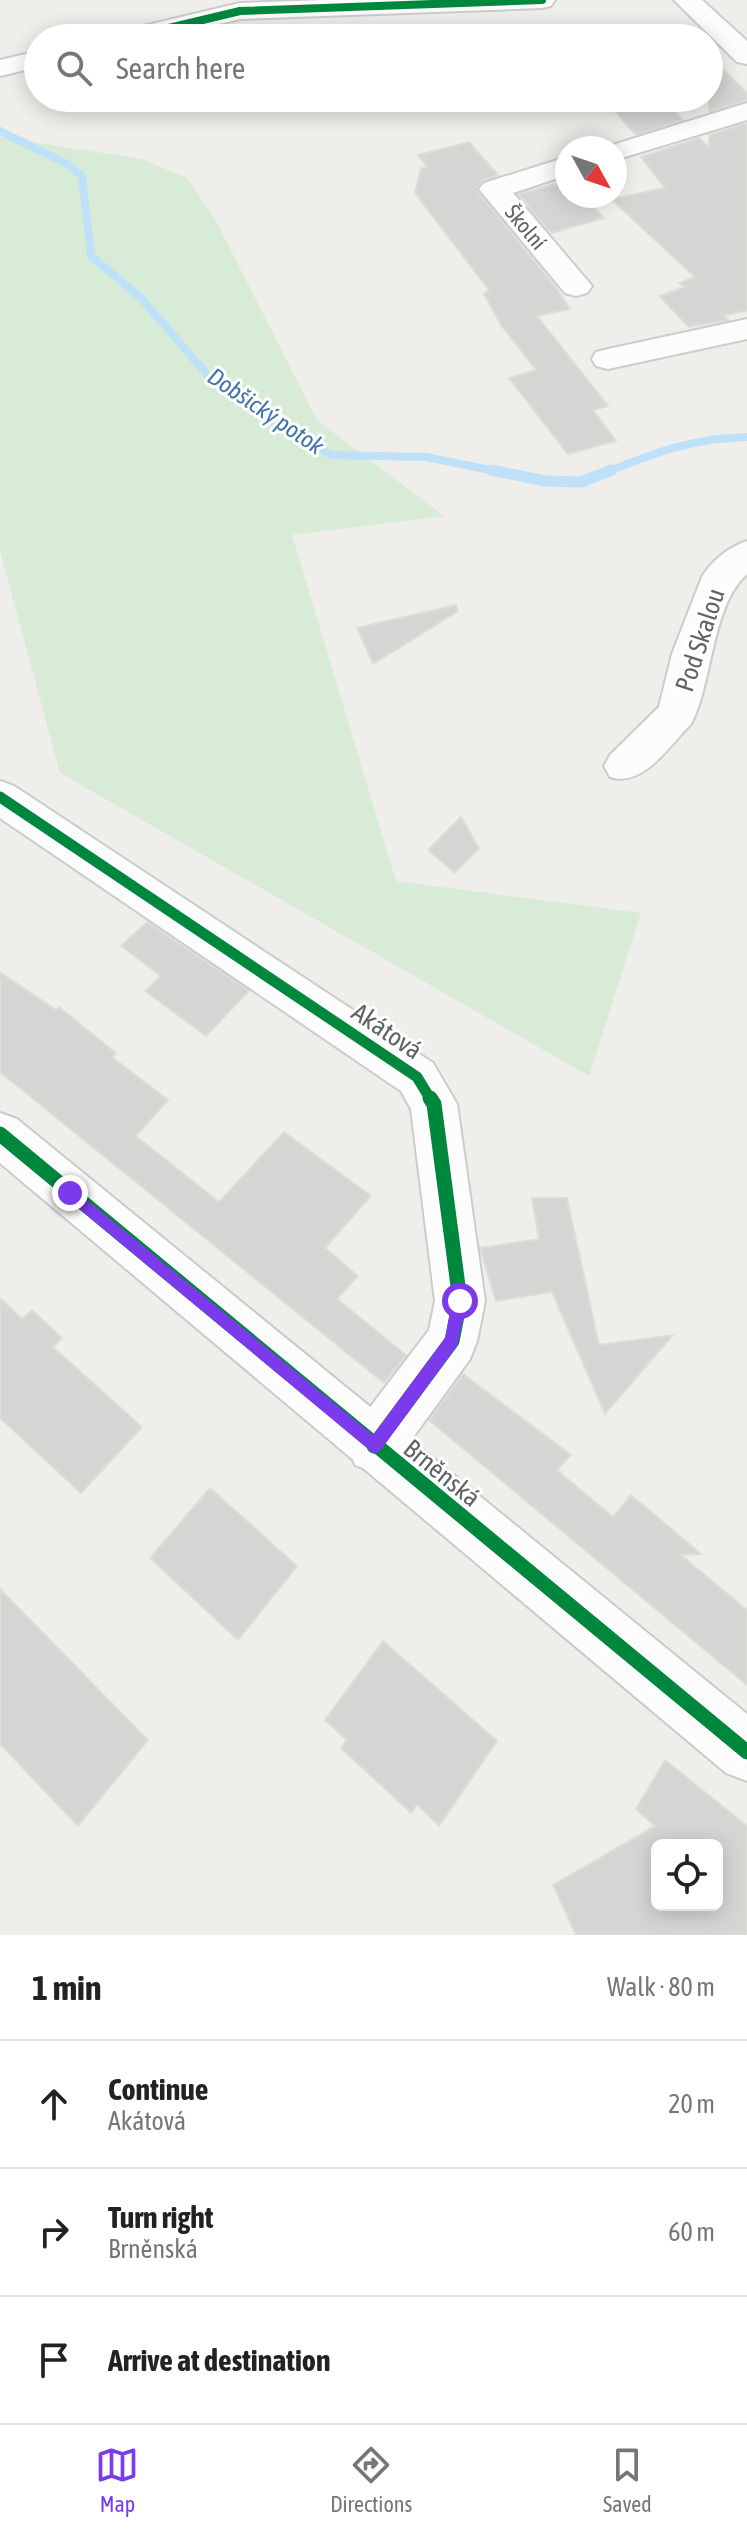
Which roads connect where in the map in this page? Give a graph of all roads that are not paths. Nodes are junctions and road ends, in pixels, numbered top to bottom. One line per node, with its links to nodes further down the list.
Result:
1 (542, 0): 3 (street)
2 (687, 0): 4 (street)
3 (186, 24)
4 (713, 24)
5 (723, 34): 6 (street)
6 (747, 56)
7 (24, 62): 8 (street)
8 (0, 68)
9 (747, 111): 10 (street)
10 (627, 147)
11 (555, 170): 12 (street, Školní)
12 (576, 286)
13 (747, 329): 14 (street)
14 (608, 359)
15 (747, 554): 16 (street, Pod Skalou)
16 (624, 766)
17 (0, 797): 19 (street, Akátová)
18 (0, 1134): 19 (street, Brněnská)
19 (374, 1446): 20 (street, Brněnská)
20 (747, 1752)

